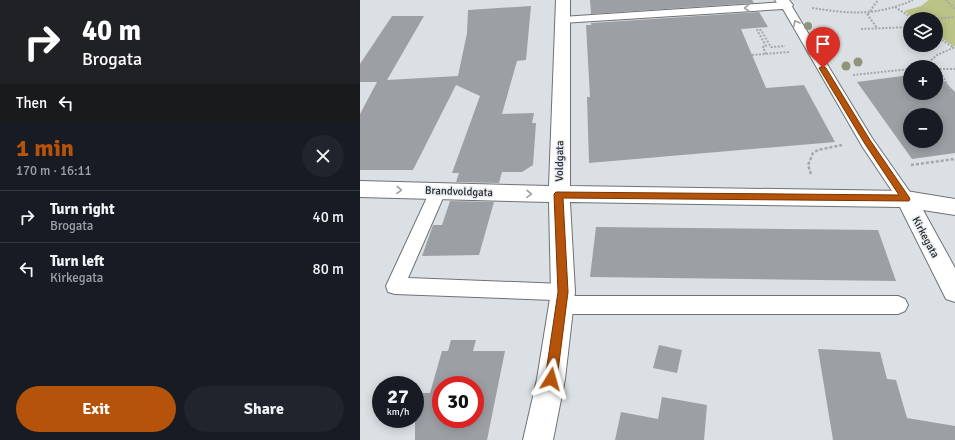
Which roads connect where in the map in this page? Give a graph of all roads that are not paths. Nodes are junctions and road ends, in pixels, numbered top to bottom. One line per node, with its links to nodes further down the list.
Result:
1 (785, 4): 3 (lane, one-way to 3); 7 (lane, Kirkegata, one-way to 1)
2 (643, 8): 3 (lane)
3 (562, 11): 6 (street, Voldgata)
4 (360, 189): 5 (street, Brandvoldgata, one-way to 5)
5 (438, 191): 6 (street, Brandvoldgata, one-way to 6); 10 (lane)
6 (559, 194): 7 (street, Brandvoldgata); 10 (street, Voldgata)
7 (906, 199): 8 (street, Brandvoldgata); 9 (street, Kirkegata)
8 (955, 207)
9 (955, 291)
10 (562, 298): 11 (lane); 12 (street, Voldgata)
11 (898, 305)
12 (538, 440)

